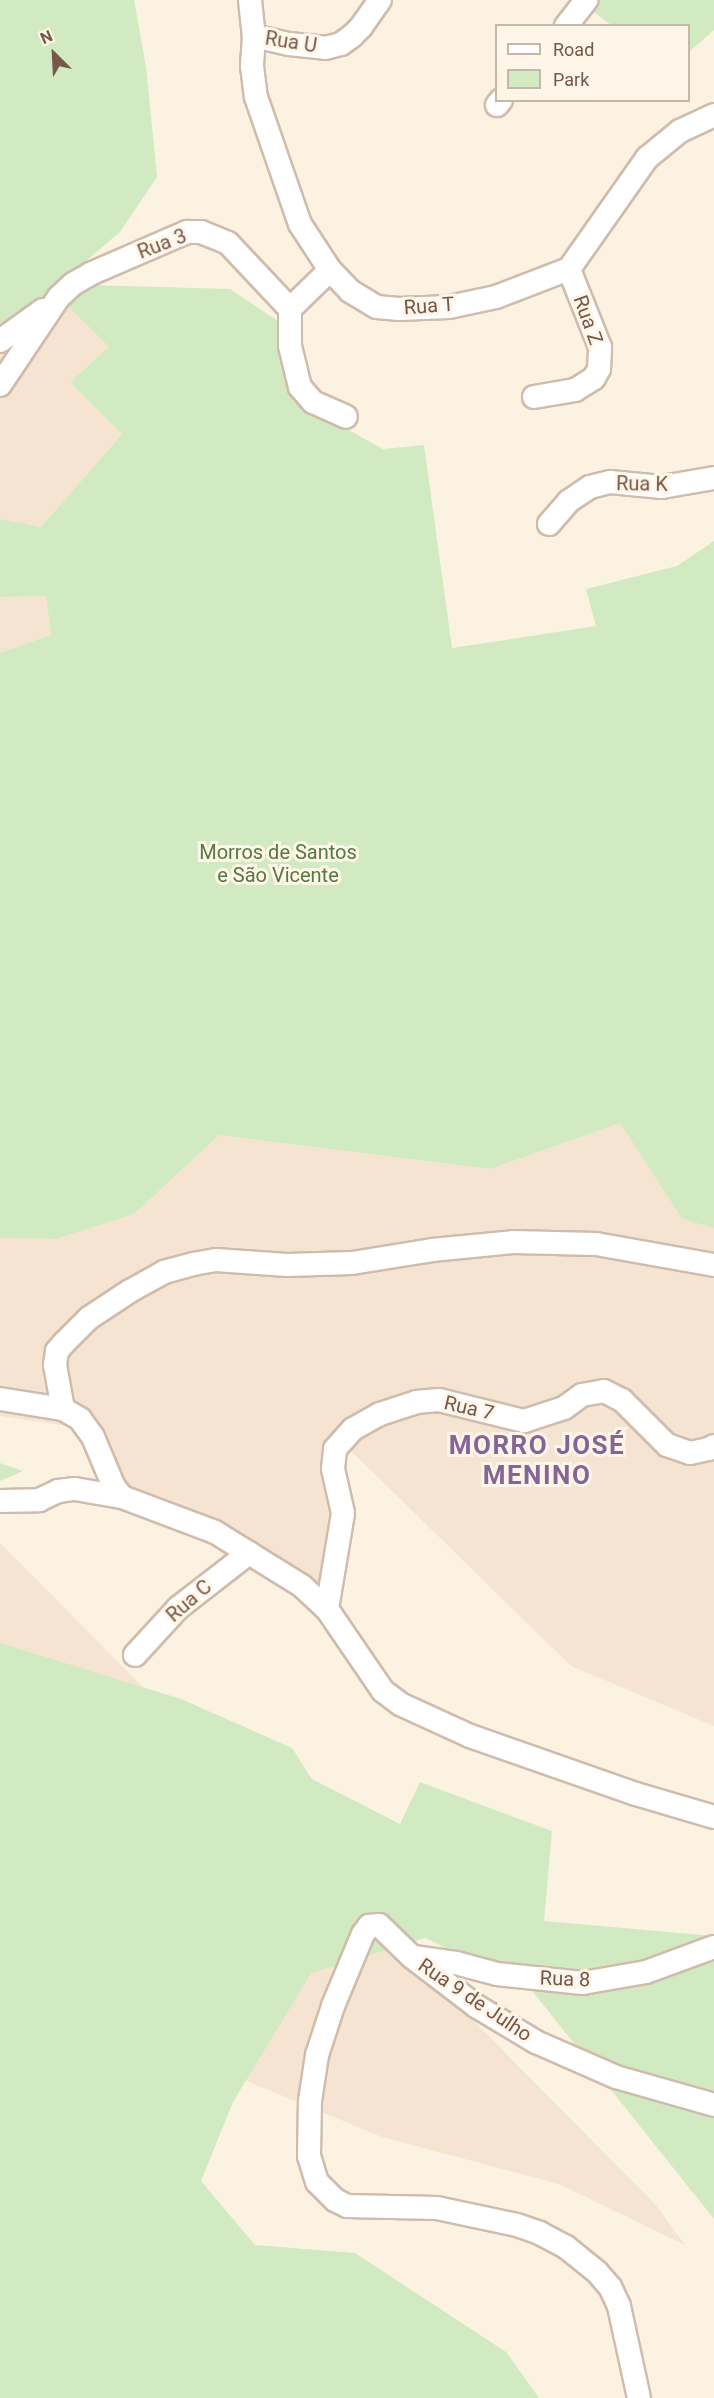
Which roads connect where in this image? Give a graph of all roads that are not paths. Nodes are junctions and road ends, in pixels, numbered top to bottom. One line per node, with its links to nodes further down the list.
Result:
1 (250, 0): 5 (street, Rua U)
2 (380, 0): 5 (street, Rua U)
3 (586, 0): 4 (street)
4 (568, 24)
5 (254, 36): 8 (street, Rua T)
6 (714, 115): 7 (street)
7 (569, 269): 8 (street, Rua T); 13 (street, Rua Z)
8 (330, 270): 10 (street)
9 (59, 297): 10 (street, Rua 3); 11 (street); 12 (street, Rua 3)
10 (290, 309): 14 (street)
11 (0, 341)
12 (0, 386)
13 (534, 397)
14 (346, 417)
15 (714, 478): 16 (street, Rua K)
16 (549, 524)
17 (714, 1265): 19 (street)
18 (0, 1399): 19 (street)
19 (63, 1409): 21 (street)
20 (714, 1446): 24 (street, Rua 7)
21 (122, 1497): 22 (street); 23 (street)
22 (0, 1501)
23 (249, 1554): 24 (street); 25 (street, Rua C)
24 (327, 1609): 26 (street)
25 (135, 1655)
26 (714, 1817)
27 (714, 1947): 28 (street, Rua 8)
28 (412, 1957): 29 (street, Rua 9 de Julho); 30 (street, Rua 9 de Julho)
29 (714, 2105)
30 (639, 2398)

